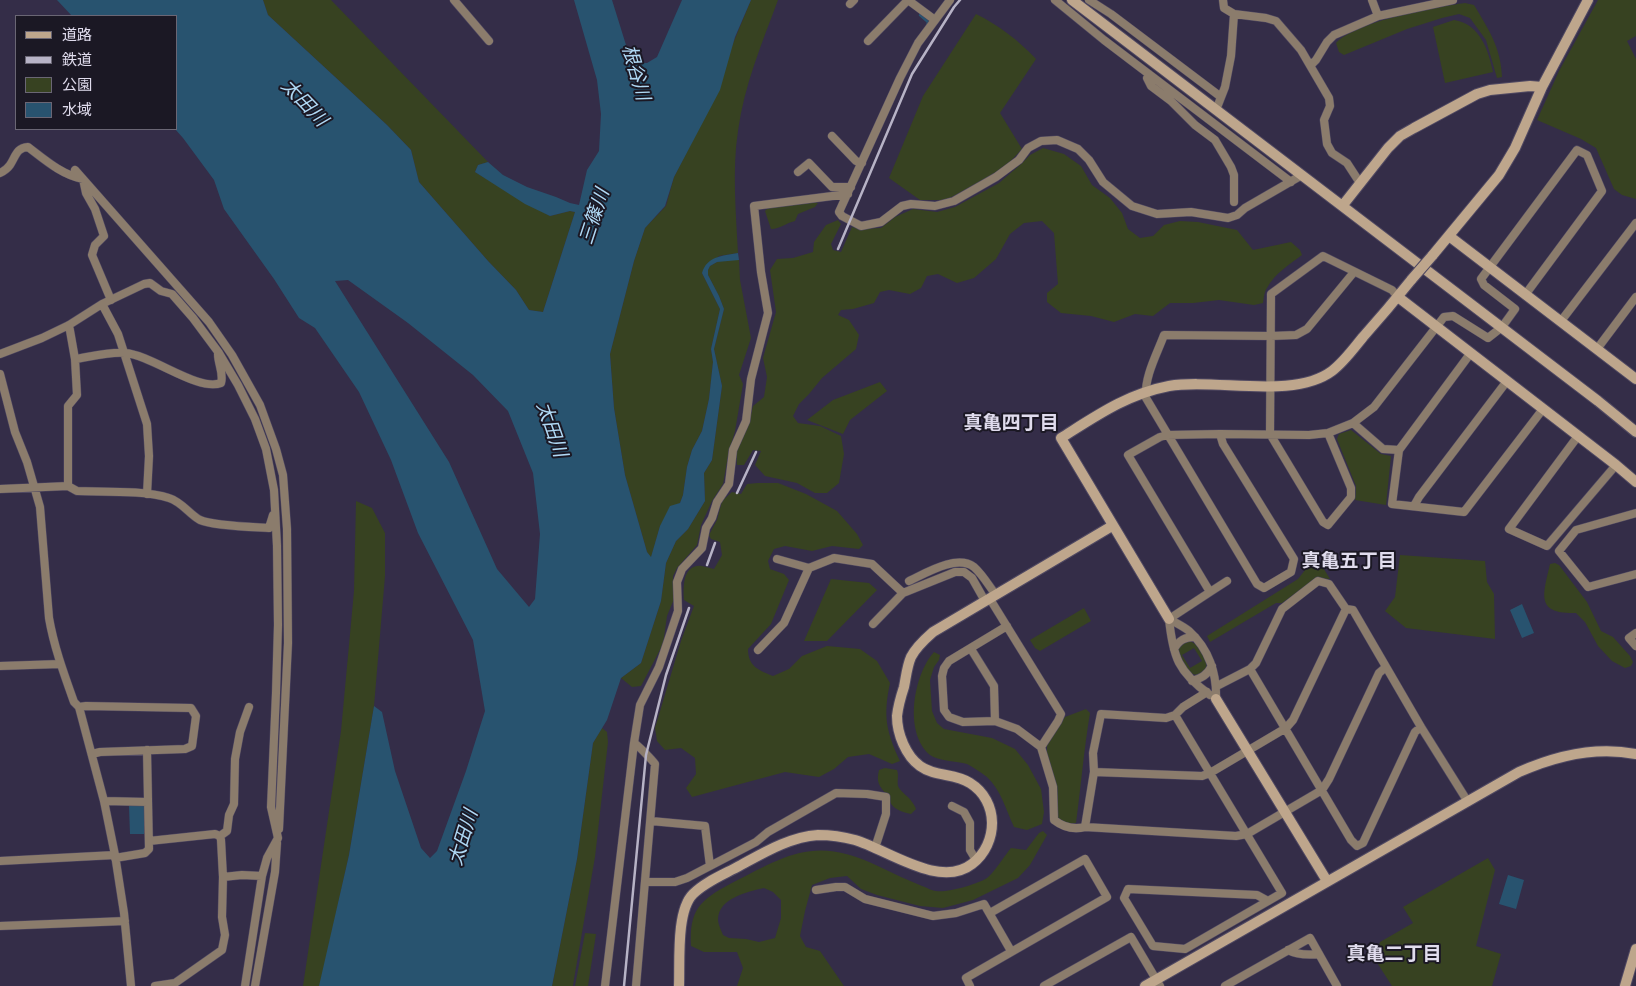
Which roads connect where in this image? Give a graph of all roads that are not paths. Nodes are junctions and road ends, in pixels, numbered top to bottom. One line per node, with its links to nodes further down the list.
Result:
1 (454, 0): 15 (street)
2 (908, 0): 13 (street); 14 (street)
3 (950, 0): 13 (street)
4 (1055, 0): 17 (street)
5 (1072, 0): 20 (street)
6 (1089, 0): 19 (street)
7 (1223, 0): 11 (street)
8 (1372, 0): 12 (street)
9 (1452, 0): 12 (street)
10 (1588, 0): 18 (street)
11 (1234, 14): 16 (street); 19 (street)
12 (1378, 16): 16 (street)
13 (935, 20): 24 (street)
14 (868, 40)
15 (489, 41)
16 (1310, 65): 31 (street)
17 (1149, 74): 21 (street); 22 (street)
18 (1542, 87): 31 (street); 36 (street)
19 (1221, 97): 20 (street)
20 (1218, 112): 21 (street); 28 (street)
21 (1215, 124): 22 (street); 30 (street)
22 (1208, 134): 33 (street)
23 (832, 136): 24 (street)
24 (862, 164): 32 (street)
25 (75, 170): 29 (street)
26 (798, 172): 32 (street)
27 (0, 173): 29 (street)
28 (1302, 175): 30 (street); 34 (street)
29 (83, 179): 42 (street); 70 (street)
30 (1291, 182): 32 (street)
31 (1360, 183): 34 (street)
32 (849, 191): 113 (street)
33 (1234, 202)
34 (1343, 205): 47 (street)
35 (1636, 223): 44 (street)
36 (1449, 236): 37 (street); 40 (street, bridge)
37 (1490, 267): 39 (street); 39 (street); 47 (street)
38 (1354, 272): 40 (street); 48 (street); 48 (street)
39 (1525, 295): 44 (street)
40 (1398, 297): 46 (street); 58 (street)
41 (1636, 297): 49 (street)
42 (111, 300): 43 (street); 51 (street)
43 (102, 304): 45 (street); 50 (street)
44 (1561, 321): 49 (street)
45 (69, 325): 52 (street); 54 (street)
46 (1436, 326): 47 (street); 53 (street); 61 (street)
47 (1502, 327): 62 (street)
48 (1271, 336): 58 (street); 59 (street)
49 (1597, 349): 56 (street)
50 (124, 352): 51 (street); 54 (street); 75 (street)
51 (219, 353): 77 (street)
52 (0, 354)
53 (1470, 354): 57 (street); 68 (street)
54 (75, 359): 72 (street)
55 (0, 374): 73 (street)
56 (1635, 375)
57 (1507, 381): 60 (street); 76 (street)
58 (1270, 386): 59 (street); 65 (street)
59 (1146, 391): 66 (street); 79 (street)
60 (1543, 409): 67 (street); 76 (street)
61 (1353, 423): 63 (street); 68 (street)
62 (1636, 432)
63 (1328, 433): 65 (street); 65 (street)
64 (1220, 434): 65 (street); 66 (street); 66 (street)
65 (1270, 434)
66 (1168, 435): 85 (street)
67 (1578, 436): 69 (street); 69 (street)
68 (1399, 450): 76 (street)
69 (1616, 465): 71 (street)
70 (283, 475): 77 (street); 131 (street)
71 (1636, 482)
72 (68, 486): 73 (street); 75 (street)
73 (35, 487): 74 (street); 98 (street)
74 (0, 489)
75 (147, 494): 77 (street)
76 (1414, 506)
77 (275, 510): 131 (street)
78 (1636, 513): 82 (street)
79 (1112, 526): 87 (street); 89 (street)
80 (777, 560): 81 (street)
81 (809, 568): 86 (street); 97 (street)
82 (1636, 574)
83 (909, 581): 87 (street)
84 (1227, 581): 85 (street)
85 (1210, 592): 89 (street)
86 (903, 593): 87 (street); 90 (street)
87 (990, 598): 91 (street); 135 (street)
88 (1346, 609): 101 (street); 102 (street); 112 (street)
89 (1169, 619): 93 (street); 96 (street)
90 (873, 624)
91 (1007, 626): 95 (street); 114 (street)
92 (1636, 633): 94 (street)
93 (1194, 637): 96 (street); 100 (street)
94 (1636, 646)
95 (971, 649): 110 (street); 110 (street)
96 (1174, 649): 103 (street)
97 (758, 650)
98 (60, 664): 99 (street); 107 (street)
99 (0, 666)
100 (1212, 666): 103 (street); 104 (street)
101 (1386, 667): 111 (street); 121 (street)
102 (1250, 669): 104 (street); 112 (street)
103 (1192, 681): 105 (street)
104 (1217, 686): 106 (street)
105 (1207, 692): 106 (street); 109 (street)
106 (1216, 700): 116 (street)
107 (79, 707): 115 (street); 117 (street)
108 (249, 707): 130 (street)
109 (1175, 715): 119 (street); 120 (street)
110 (995, 721): 114 (street)
111 (1421, 727): 121 (street); 124 (street)
112 (1286, 728): 116 (street); 121 (street)
113 (634, 743): 127 (street); 158 (street)
114 (1041, 747): 128 (street)
115 (147, 750): 117 (street); 123 (street)
116 (1248, 751): 120 (street); 126 (street)
117 (92, 754): 122 (street)
118 (1636, 754): 124 (street)
119 (1094, 772): 120 (street); 128 (street)
120 (1210, 773): 129 (street)
121 (1322, 790): 126 (street)
122 (104, 801): 123 (street); 134 (street)
123 (148, 802): 132 (street)
124 (1468, 802): 140 (street)
125 (952, 806): 135 (street)
126 (1285, 812): 129 (street); 140 (street)
127 (651, 821): 137 (street); 141 (street)
128 (1085, 827): 129 (street)
129 (1248, 834): 143 (street)
130 (220, 836): 132 (street); 139 (street)
131 (278, 838): 138 (street); 157 (street)
132 (149, 841): 134 (street)
133 (875, 848): 135 (street); 137 (street); 160 (street)
134 (115, 857): 136 (street); 145 (street)
135 (976, 860)
136 (0, 861)
137 (710, 866): 141 (street)
138 (262, 876): 139 (street); 156 (street)
139 (223, 877): 151 (street)
140 (1327, 881): 152 (street)
141 (645, 882): 159 (street)
142 (816, 890): 144 (street)
143 (1268, 901): 143 (street)
144 (990, 913): 149 (street); 149 (street)
145 (125, 921): 146 (street); 154 (street)
146 (0, 926)
147 (1636, 949): 166 (street)
148 (1288, 950): 150 (street); 150 (street); 164 (street)
149 (1011, 951): 161 (street)
150 (1319, 954): 165 (street)
151 (183, 978): 153 (street); 155 (street)
152 (1158, 983): 162 (street); 163 (street)
153 (187, 985)
154 (131, 986)
155 (156, 986)
156 (244, 986)
157 (255, 986)
158 (604, 986)
159 (636, 986)
160 (679, 986)
161 (970, 986)
162 (1044, 986)
163 (1144, 986)
164 (1225, 986)
165 (1337, 986)
166 (1624, 986)

